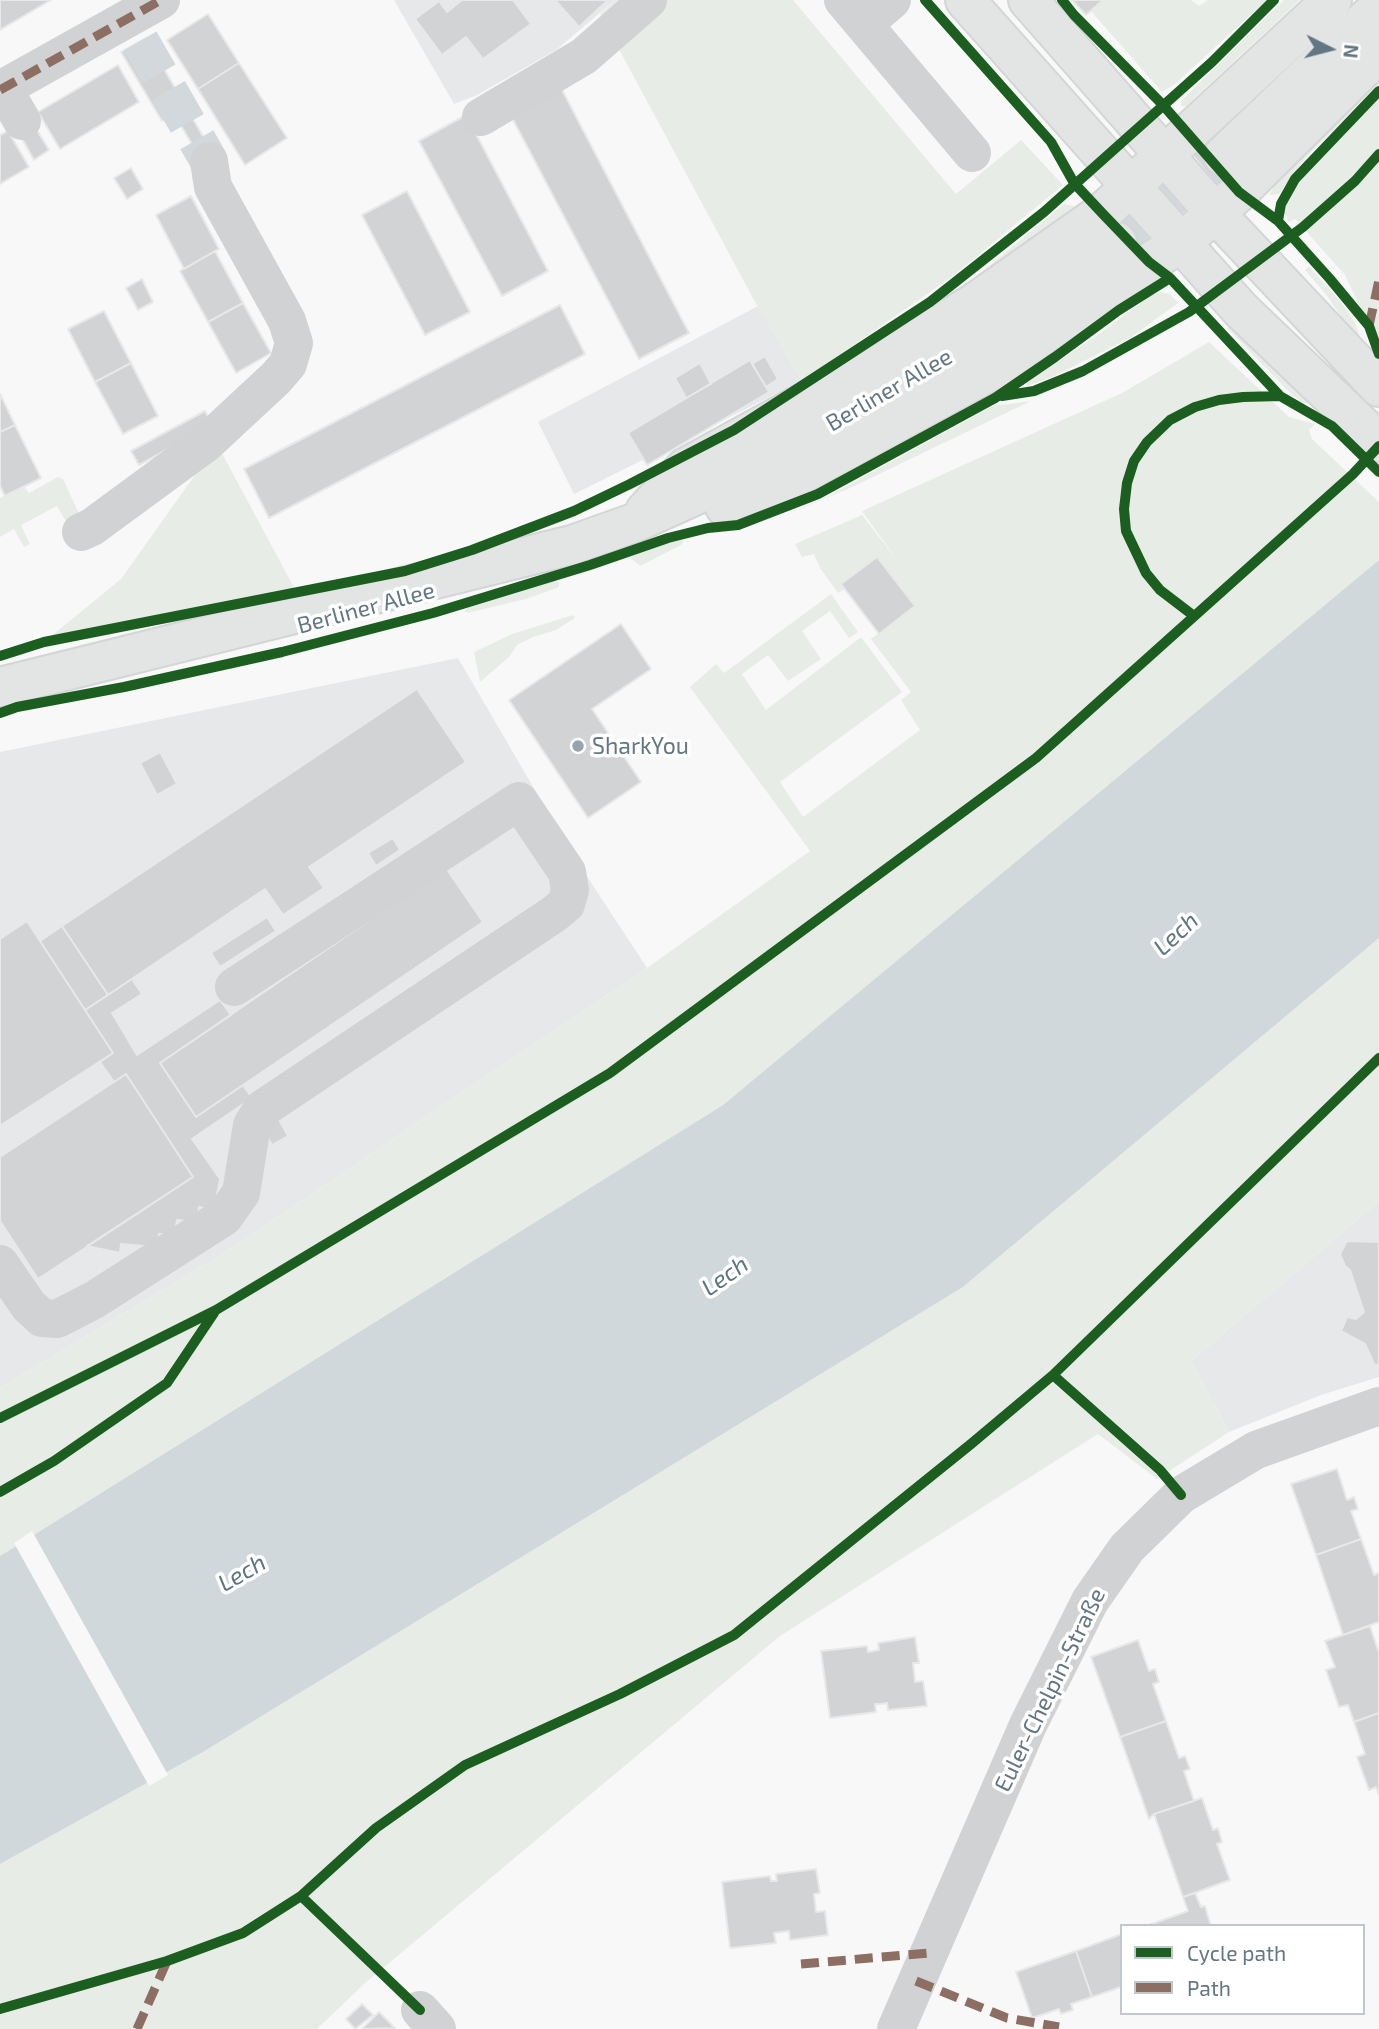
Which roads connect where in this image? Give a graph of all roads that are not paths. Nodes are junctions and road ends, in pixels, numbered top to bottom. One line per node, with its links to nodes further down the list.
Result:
1 (160, 0): 9 (street)
2 (648, 0): 10 (street)
3 (965, 0): 16 (main road)
4 (1028, 0): 13 (main road)
5 (1332, 0): 13 (main road)
6 (1379, 7): 14 (main road)
7 (866, 8): 12 (street)
8 (1379, 53): 17 (main road)
9 (2, 89): 11 (street)
10 (481, 117)
11 (22, 121)
12 (972, 153)
13 (1164, 155): 16 (main road); 17 (main road)
14 (1223, 156)
15 (209, 161): 21 (street)
16 (1131, 187): 19 (main road); 24 (main road)
17 (1216, 214): 19 (main road); 20 (main road)
18 (1117, 242): 24 (main road, Berliner Allee)
19 (1181, 243): 23 (main road); 24 (main road)
20 (1376, 384)
21 (266, 387): 22 (street); 25 (street)
22 (209, 418)
23 (1379, 442)
24 (635, 523): 26 (main road, Berliner Allee)
25 (80, 532)
26 (0, 687)
27 (234, 987): 28 (street)
28 (0, 1264)
29 (1379, 1406): 30 (street, Euler-Chelpin-Straße)
30 (896, 2029)

